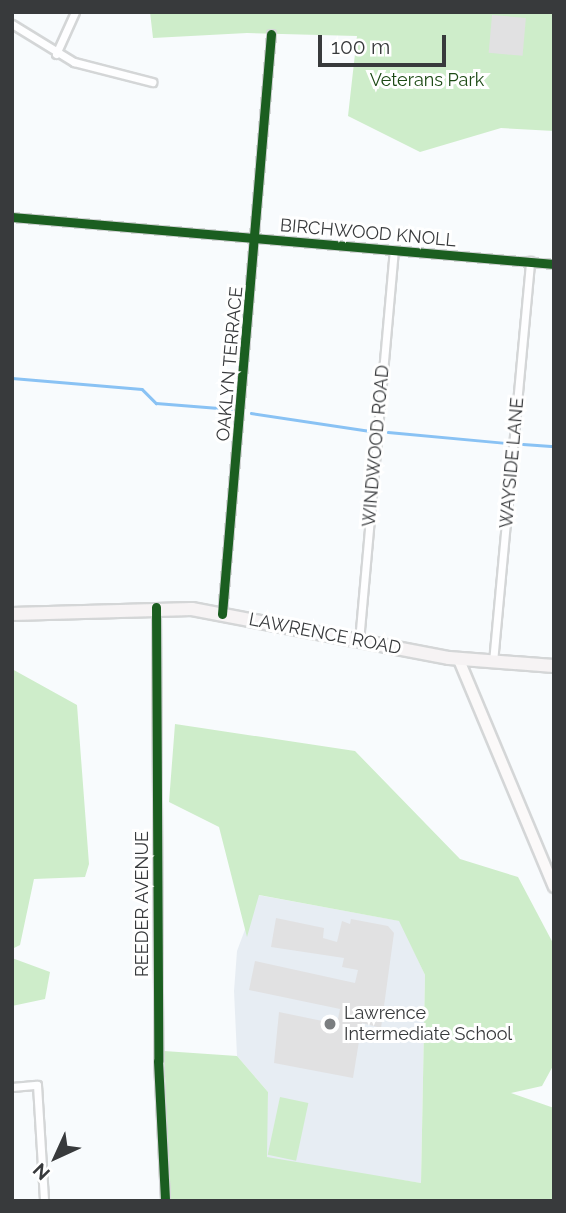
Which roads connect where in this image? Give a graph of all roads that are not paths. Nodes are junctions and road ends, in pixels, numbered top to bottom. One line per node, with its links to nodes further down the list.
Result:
1 (75, 12): 4 (street)
2 (12, 24): 4 (street)
3 (271, 34): 7 (street, OAKLYN TERRACE)
4 (56, 54): 5 (street)
5 (152, 82)
6 (12, 217): 7 (street, BIRCHWOOD KNOLL)
7 (257, 239): 8 (street, BIRCHWOOD KNOLL); 13 (street, OAKLYN TERRACE)
8 (394, 251): 9 (street, BIRCHWOOD KNOLL); 14 (street, WINDWOOD ROAD)
9 (530, 261): 10 (street, BIRCHWOOD KNOLL); 16 (street, WAYSIDE LANE)
10 (554, 264)
11 (156, 607): 12 (main road, LAWRENCE ROAD); 13 (main road, LAWRENCE ROAD); 21 (street, REEDER AVENUE)
12 (12, 614)
13 (222, 614): 14 (main road, LAWRENCE ROAD)
14 (359, 640): 15 (main road, LAWRENCE ROAD)
15 (459, 660): 16 (main road, LAWRENCE ROAD); 18 (street)
16 (493, 664): 17 (main road, LAWRENCE ROAD)
17 (554, 666)
18 (554, 887)
19 (12, 1087): 20 (street)
20 (44, 1201)
21 (165, 1201)

